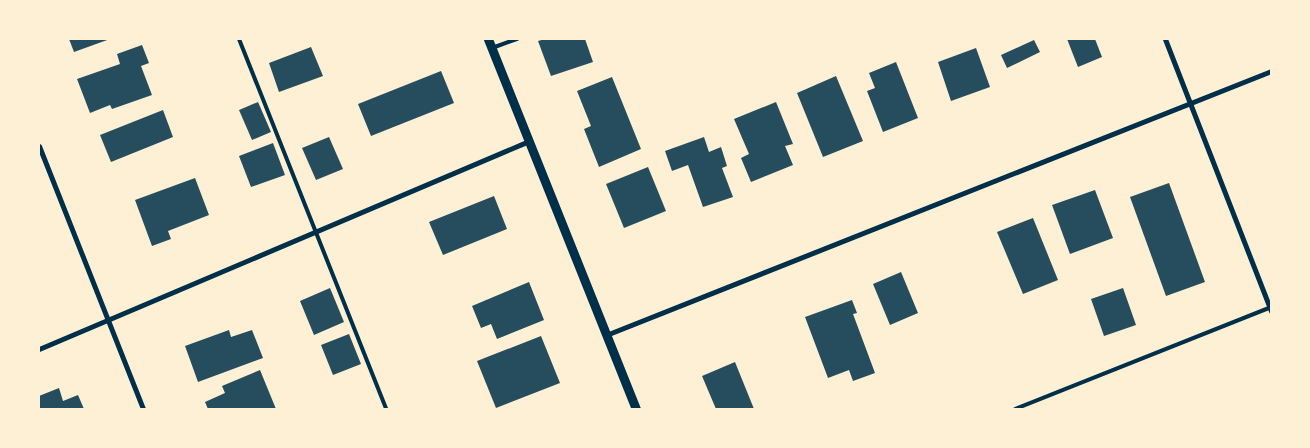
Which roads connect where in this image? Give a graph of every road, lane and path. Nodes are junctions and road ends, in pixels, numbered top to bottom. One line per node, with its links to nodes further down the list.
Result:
1 (239, 39): 10 (lane)
2 (488, 39): 5 (street)
3 (517, 39): 5 (lane)
4 (1165, 39): 7 (street)
5 (492, 48): 8 (street)
6 (1271, 71): 7 (street)
7 (1190, 103): 11 (street); 13 (street)
8 (529, 141): 10 (street); 13 (street)
9 (39, 146): 12 (street)
10 (315, 232): 12 (street); 16 (lane)
11 (1271, 309): 18 (lane)
12 (107, 320): 14 (street); 15 (street)
13 (606, 336): 17 (street)
14 (39, 349)
15 (142, 409)
16 (386, 409)
17 (636, 409)
18 (1016, 409)

